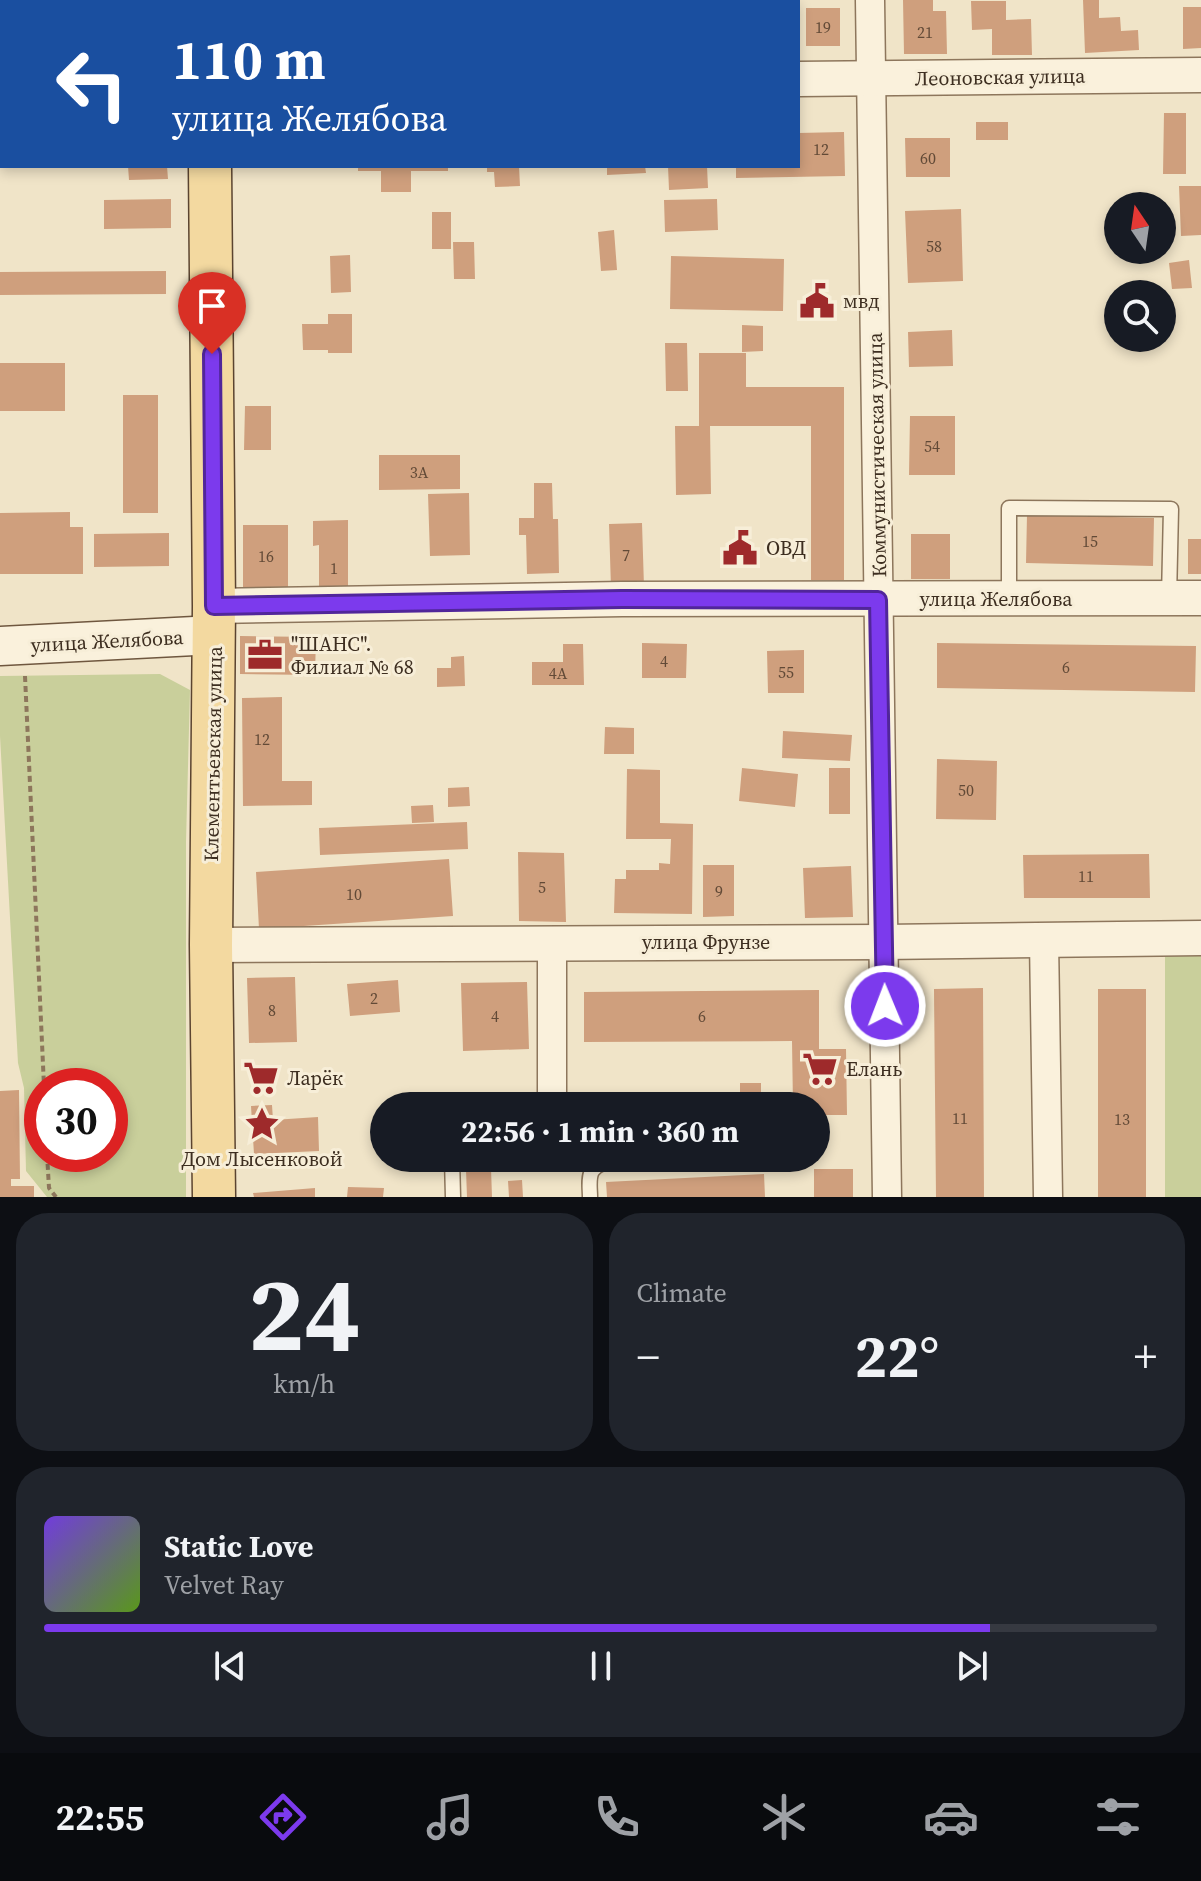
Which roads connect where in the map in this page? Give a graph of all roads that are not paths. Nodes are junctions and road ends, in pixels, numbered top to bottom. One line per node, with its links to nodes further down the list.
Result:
1 (870, 0): 4 (street, Коммунистическая улица)
2 (1201, 75): 4 (street, Леоновская улица)
3 (800, 79): 4 (street, Леоновская улица)
4 (873, 79): 8 (street, Коммунистическая улица)
5 (210, 168): 9 (main road, Клементьевская улица)
6 (1009, 598): 7 (street, улица Желябова); 7 (lane); 8 (street, улица Желябова)
7 (1185, 598)
8 (878, 600): 9 (street, улица Желябова); 14 (street, Коммунистическая улица)
9 (214, 621): 10 (main road, улица Желябова); 15 (main road, Клементьевская улица)
10 (12, 654)
11 (1201, 938): 12 (street, улица Фрунзе)
12 (1044, 940): 14 (street, улица Фрунзе); 23 (street)
13 (552, 942): 14 (street, улица Фрунзе); 15 (street, улица Фрунзе); 16 (street)
14 (884, 942): 22 (street, Коммунистическая улица)
15 (211, 945): 19 (main road, Клементьевская улица)
16 (552, 1092)
17 (452, 1172): 20 (lane)
18 (591, 1172): 21 (lane)
19 (214, 1197)
20 (453, 1197)
21 (590, 1197)
22 (887, 1197)
23 (1048, 1197)

